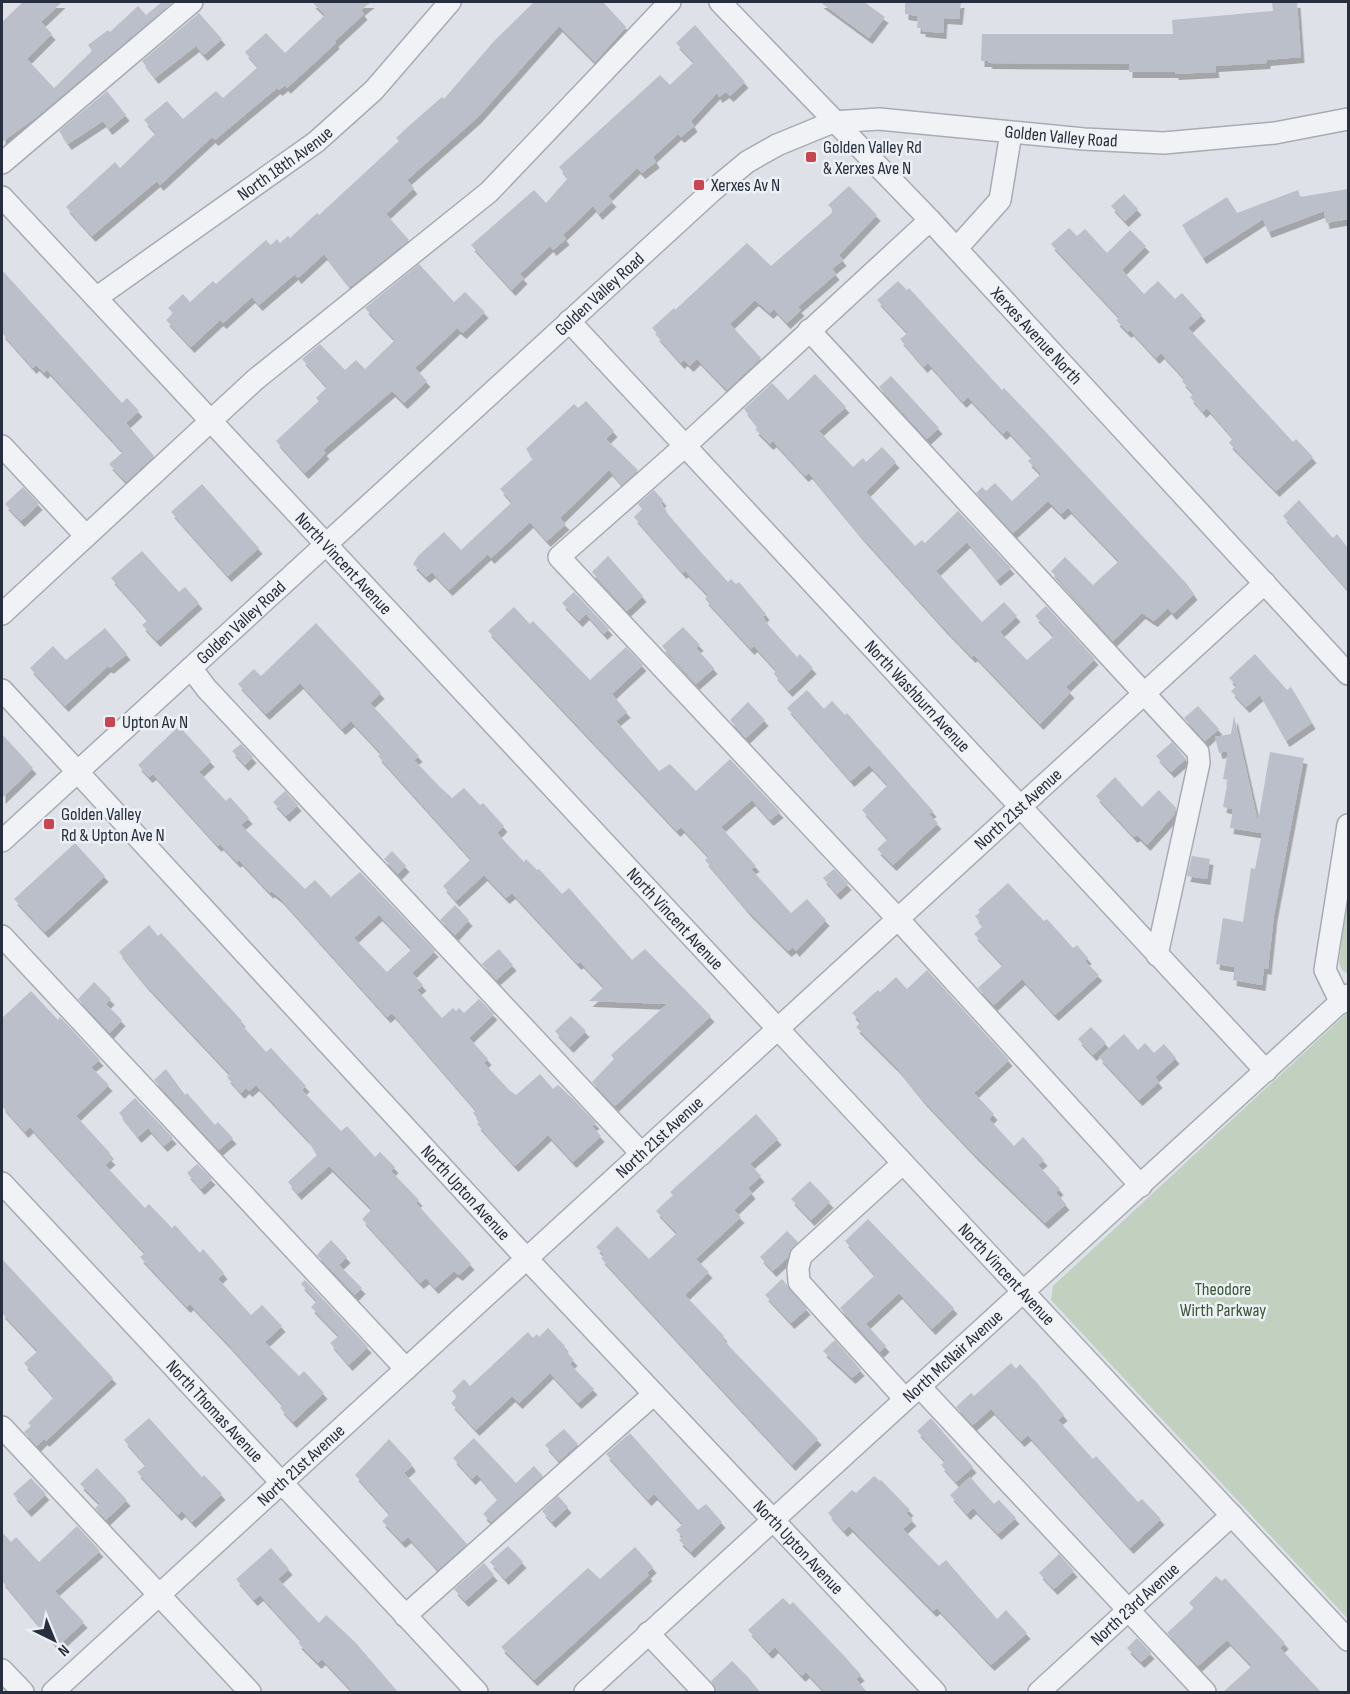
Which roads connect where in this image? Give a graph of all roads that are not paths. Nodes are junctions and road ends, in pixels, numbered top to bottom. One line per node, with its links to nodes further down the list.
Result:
1 (192, 2): 8 (street)
2 (450, 2): 12 (street, North 18th Avenue)
3 (670, 2): 15 (street)
4 (720, 2): 6 (street, Xerxes Avenue North)
5 (1348, 119): 7 (street, Golden Valley Road)
6 (834, 122): 7 (street, Golden Valley Road); 10 (street, Xerxes Avenue North); 13 (street, Golden Valley Road)
7 (1011, 133): 11 (street)
8 (2, 163)
9 (2, 196): 12 (street, North Vincent Avenue)
10 (930, 220): 11 (street, Xerxes Avenue North); 14 (street)
11 (957, 248): 20 (street, Xerxes Avenue North)
12 (96, 298): 15 (street, North Vincent Avenue)
13 (569, 321): 16 (street, North Washburn Avenue); 19 (street, Golden Valley Road)
14 (809, 330): 16 (street); 25 (street)
15 (211, 422): 18 (street); 19 (street, North Vincent Avenue)
16 (686, 445): 27 (street, North Washburn Avenue); 30 (street)
17 (2, 446): 18 (street)
18 (86, 536): 21 (street)
19 (326, 546): 22 (street, Golden Valley Road); 34 (street, North Vincent Avenue)
20 (1265, 583): 23 (street, Xerxes Avenue North); 25 (street, North 21st Avenue)
21 (2, 614)
22 (192, 668): 26 (street, Golden Valley Road); 36 (street)
23 (1348, 674)
24 (2, 690): 26 (street, North Upton Avenue)
25 (1145, 693): 27 (street, North 21st Avenue); 32 (street)
26 (78, 772): 29 (street, Golden Valley Road); 40 (street, North Upton Avenue)
27 (1021, 806): 30 (street, North 21st Avenue); 32 (street, North Washburn Avenue)
28 (1348, 825): 33 (street)
29 (2, 841)
30 (898, 919): 34 (street, North 21st Avenue); 39 (street)
31 (2, 936): 42 (street)
32 (1157, 955): 35 (street, North Washburn Avenue)
33 (1345, 999): 35 (street, North McNair Avenue)
34 (778, 1029): 36 (street, North 21st Avenue); 37 (street, North Vincent Avenue)
35 (1266, 1071): 39 (street, North McNair Avenue)
36 (642, 1154): 40 (street, North 21st Avenue)
37 (902, 1164): 41 (street, North Vincent Avenue); 43 (street)
38 (2, 1183): 46 (street, North Thomas Avenue)
39 (1140, 1186): 41 (street, North McNair Avenue)
40 (527, 1258): 42 (street, North 21st Avenue); 44 (street, North Upton Avenue)
41 (1024, 1293): 43 (street, North McNair Avenue); 47 (street, North Vincent Avenue)
42 (406, 1369): 46 (street, North 21st Avenue)
43 (913, 1393): 48 (street, North McNair Avenue); 50 (street)
44 (654, 1394): 48 (street, North Upton Avenue); 51 (street)
45 (2, 1427): 49 (street)
46 (283, 1482): 49 (street, North 21st Avenue); 51 (street, North Thomas Avenue)
47 (1232, 1515): 50 (street, North 23rd Avenue); 53 (street, North Vincent Avenue)
48 (775, 1520): 52 (street, North McNair Avenue); 61 (street, North Upton Avenue)
49 (159, 1595): 56 (street, North 21st Avenue); 57 (street)
50 (1128, 1611): 62 (street, North 23rd Avenue); 63 (street)
51 (405, 1616): 58 (street, North Thomas Avenue)
52 (648, 1633): 59 (street, North McNair Avenue); 60 (street)
53 (1348, 1640)
54 (2, 1670): 55 (street)
55 (23, 1692)
56 (53, 1692)
57 (250, 1692)
58 (477, 1692)
59 (585, 1692)
60 (704, 1692)
61 (935, 1692)
62 (1039, 1692)
63 (1204, 1692)

